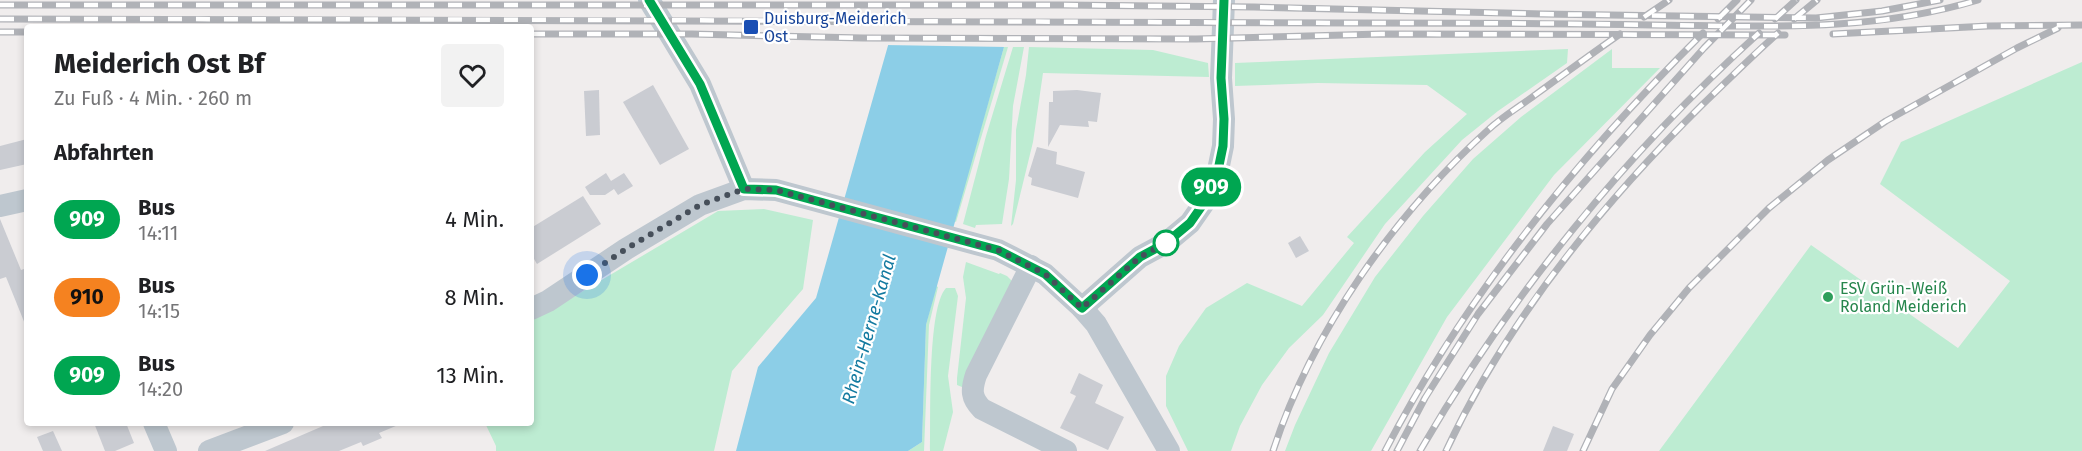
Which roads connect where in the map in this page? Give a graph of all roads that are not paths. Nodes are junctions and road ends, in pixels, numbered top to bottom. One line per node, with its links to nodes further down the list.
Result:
1 (649, 0): 3 (street)
2 (1224, 0): 8 (street)
3 (744, 189): 6 (street); 7 (street)
4 (24, 202): 5 (street)
5 (0, 206)
6 (1031, 266): 8 (street); 13 (street)
7 (534, 308)
8 (1089, 316): 14 (street)
9 (155, 426): 11 (street)
10 (275, 426): 12 (street)
11 (166, 451)
12 (209, 451)
13 (1066, 451)
14 (1169, 451)

